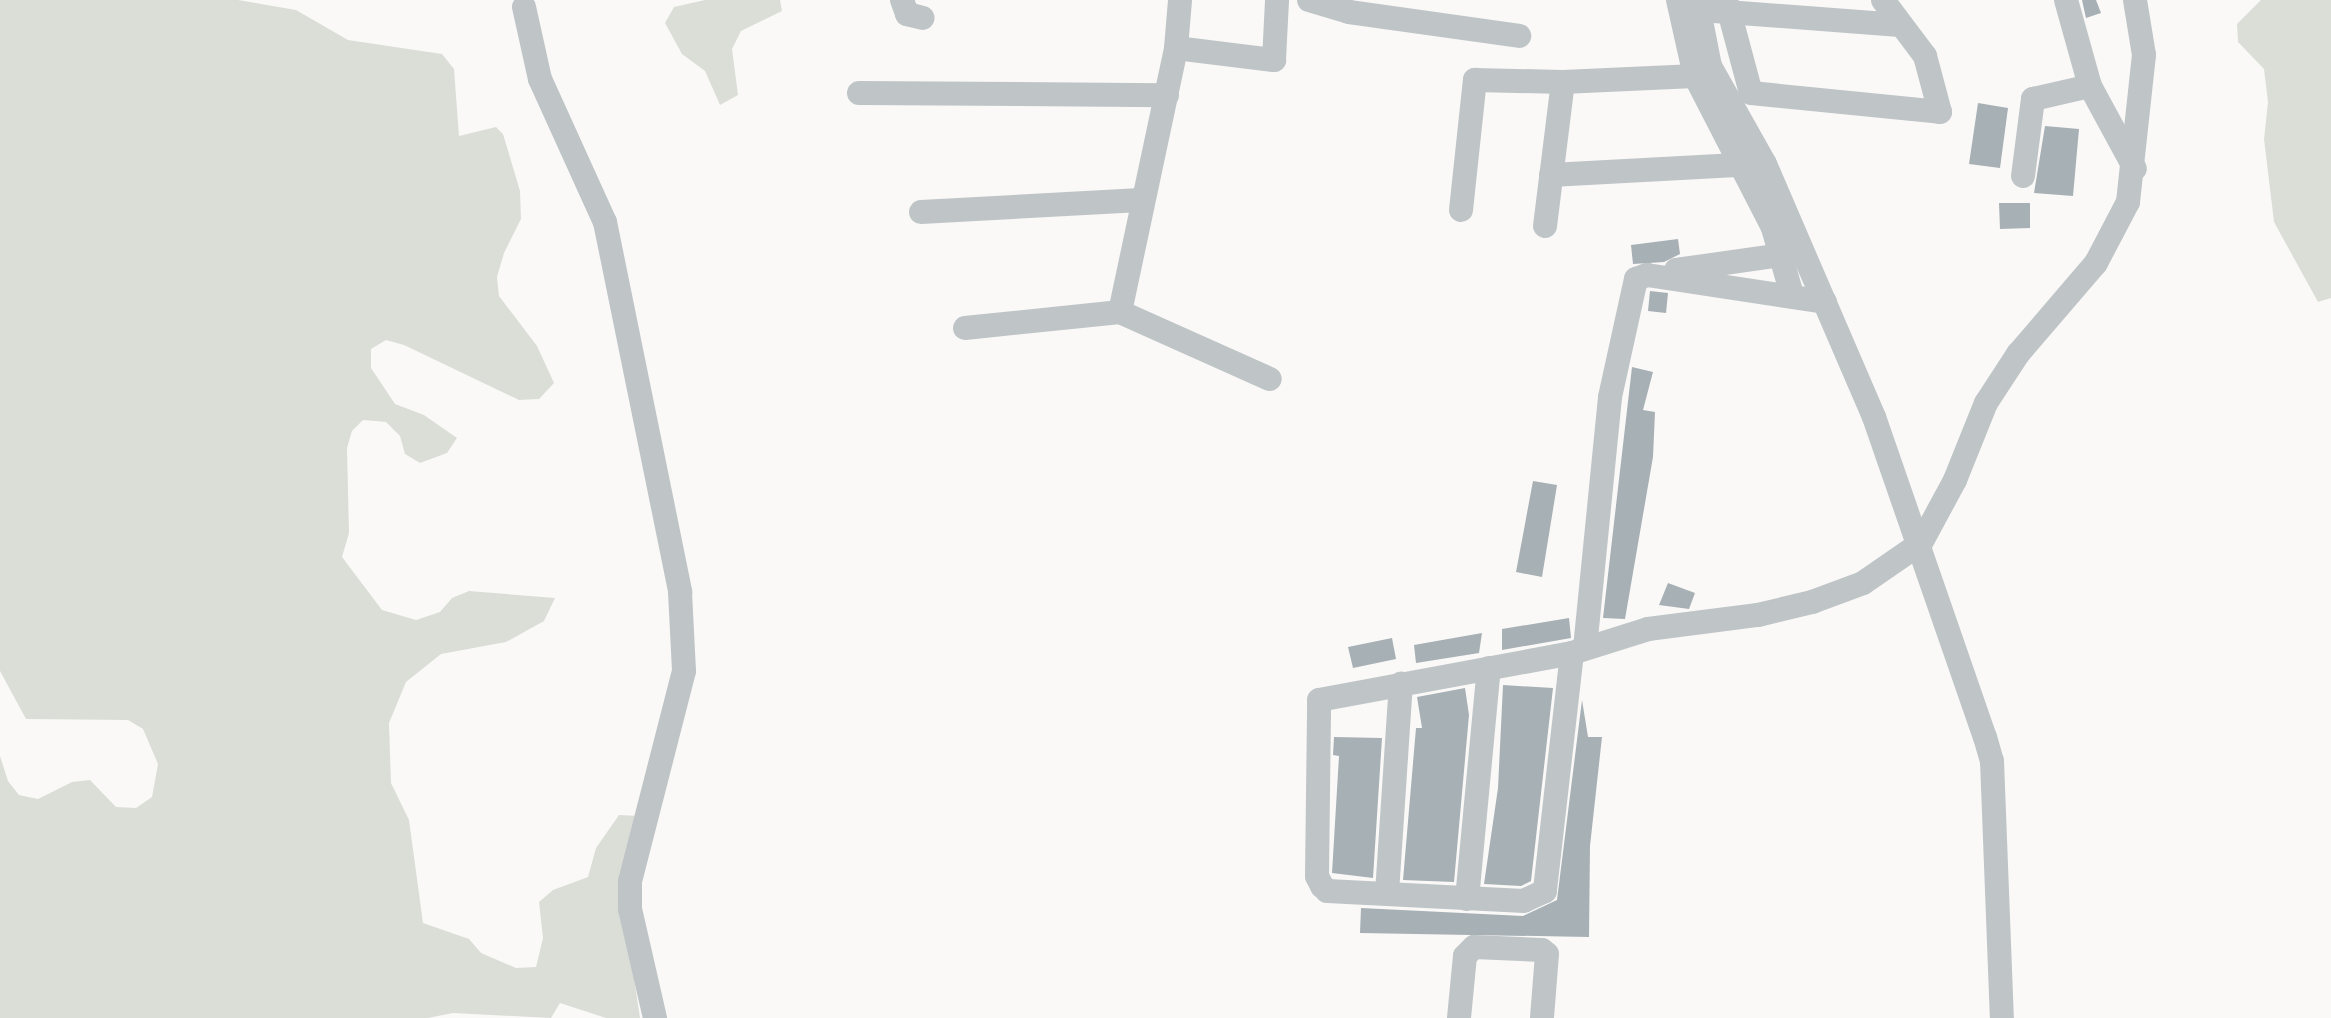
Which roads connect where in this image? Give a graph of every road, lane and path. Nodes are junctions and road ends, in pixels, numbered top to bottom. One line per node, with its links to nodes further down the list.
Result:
1 (902, 0): 12 (street)
2 (1180, 0): 15 (street)
3 (1277, 0): 15 (street)
4 (1309, 0): 14 (street)
5 (1678, 0): 16 (street)
6 (1883, 0): 13 (street)
7 (2066, 0): 18 (street)
8 (2135, 0): 22 (street)
9 (1727, 5): 11 (street); 13 (street); 13 (street)
10 (524, 7): 42 (street)
11 (1698, 7): 32 (street)
12 (923, 18)
13 (1899, 25)
14 (1519, 36)
15 (1176, 48): 20 (street)
16 (1695, 76): 17 (street); 21 (street)
17 (1563, 82): 23 (street); 26 (street)
18 (2090, 86): 22 (street); 24 (street)
19 (859, 93): 20 (street)
20 (1167, 95): 25 (street)
21 (1737, 165): 23 (street); 29 (street)
22 (2135, 169): 36 (street)
23 (1551, 175): 28 (street)
24 (2023, 176)
25 (1141, 200): 27 (street); 33 (street)
26 (1461, 210)
27 (921, 212)
28 (1545, 226)
29 (1781, 255): 30 (street); 31 (street)
30 (1647, 275): 31 (street); 37 (street)
31 (1792, 295): 32 (street)
32 (1825, 302): 36 (street)
33 (1120, 312): 34 (street); 35 (street)
34 (965, 328)
35 (1270, 379)
36 (1921, 543): 37 (street); 45 (street)
37 (1579, 650): 38 (street); 41 (street)
38 (1489, 668): 39 (street); 41 (street)
39 (1401, 683): 40 (street); 40 (street)
40 (1387, 893): 41 (street)
41 (1467, 899)
42 (655, 1018)
43 (1459, 1018): 44 (street)
44 (1542, 1018)
45 (2002, 1018)

